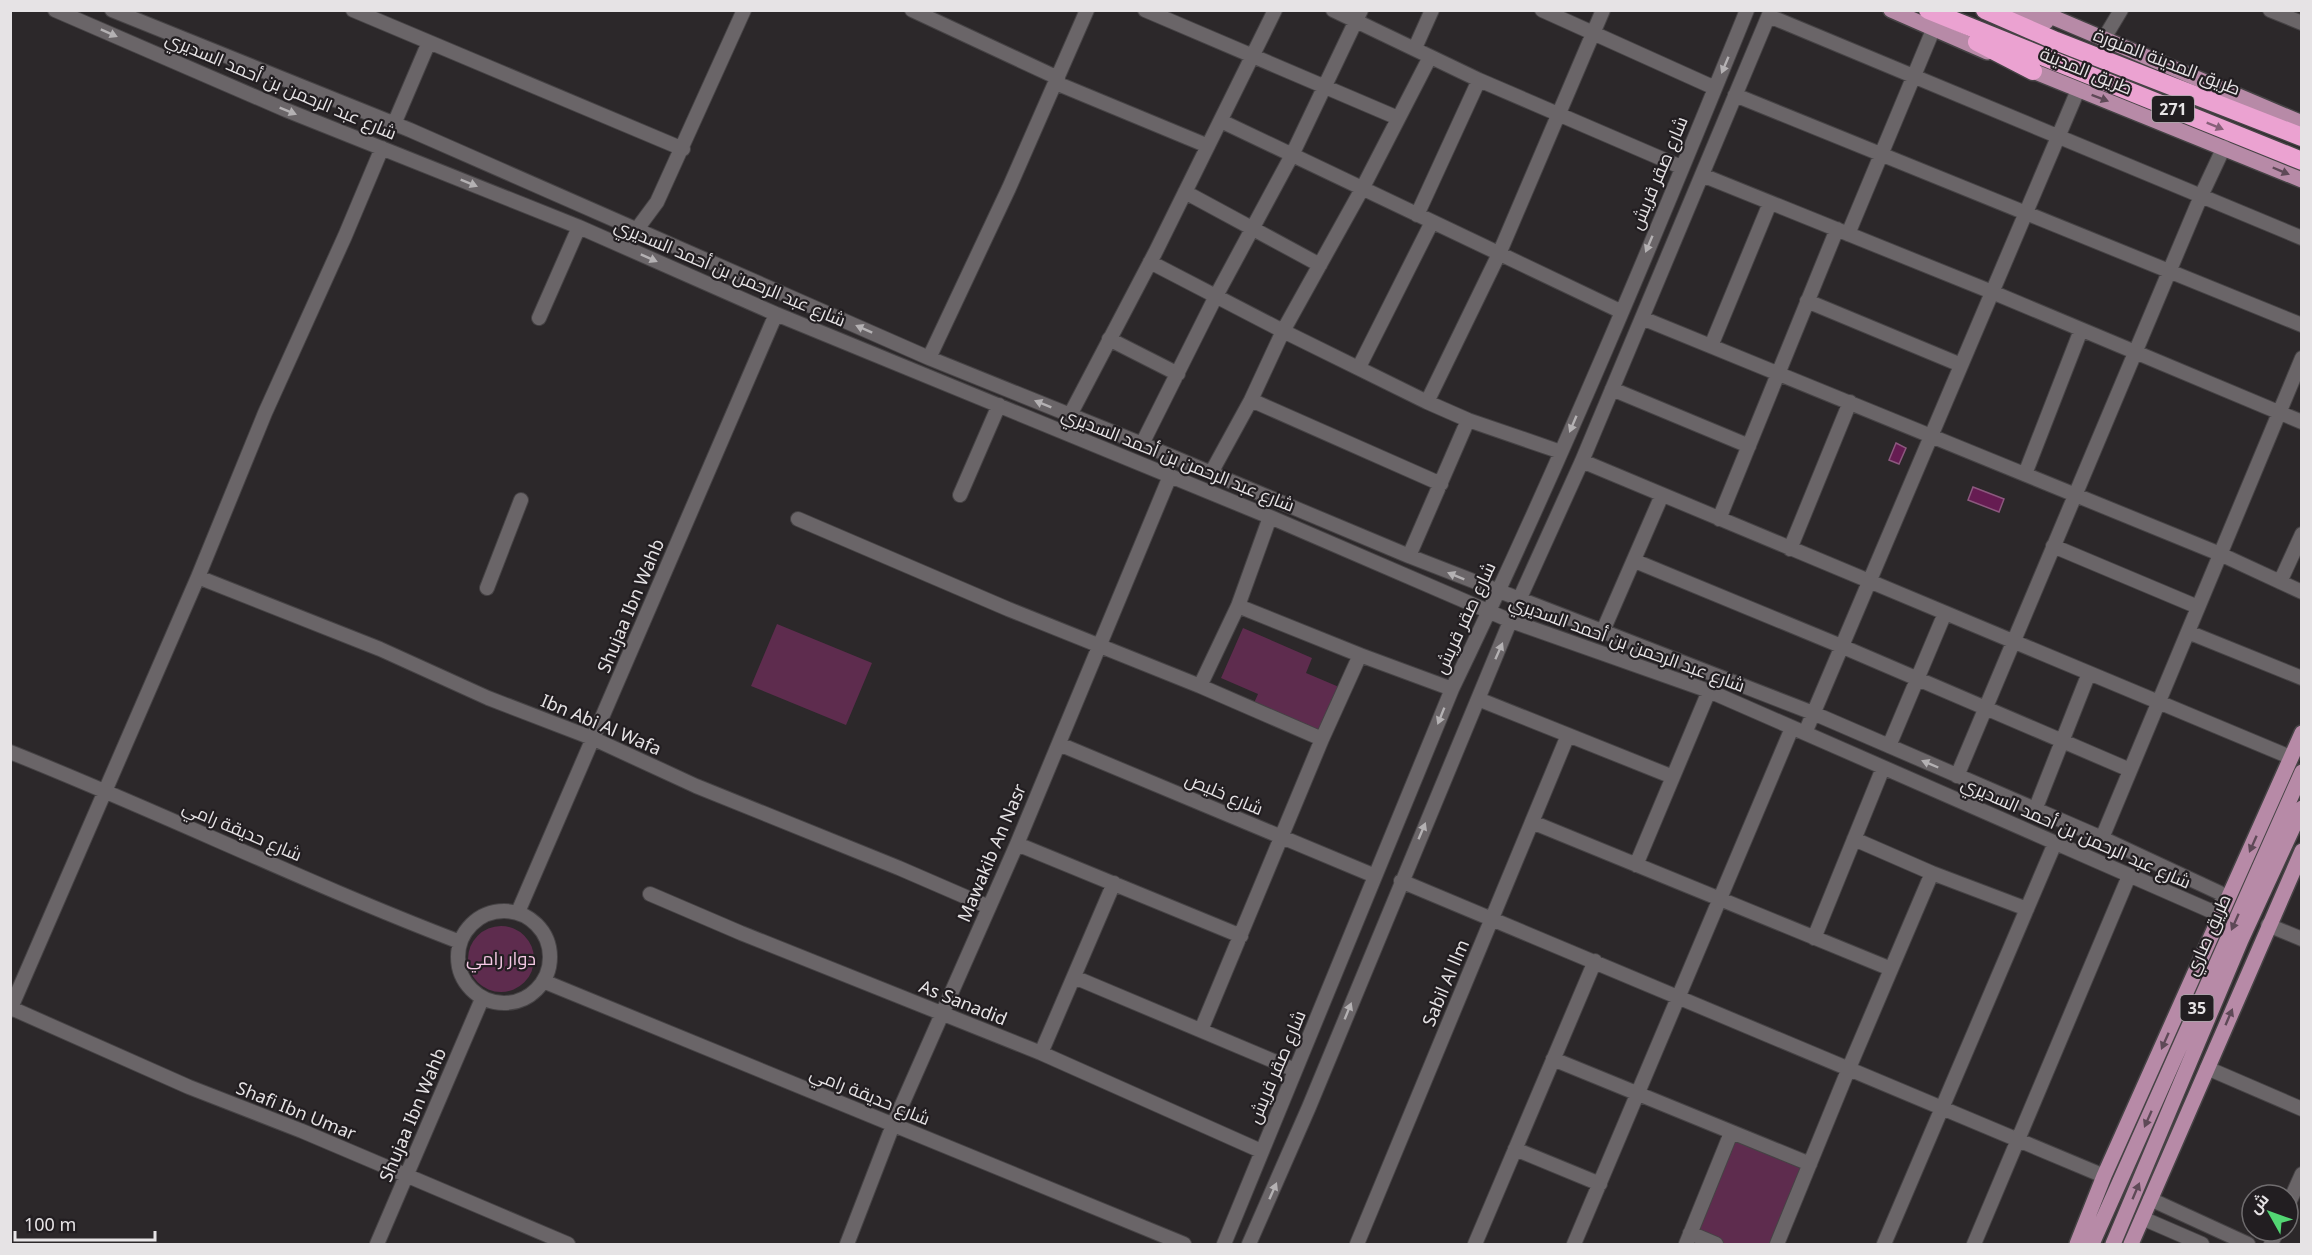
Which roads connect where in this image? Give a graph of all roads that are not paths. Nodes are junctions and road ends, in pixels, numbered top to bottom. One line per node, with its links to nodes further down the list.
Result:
1 (55, 10): 52 (street, شارع عبد الرحمن بن أحمد السديري, one-way to 52)
2 (112, 10): 47 (street, شارع عبد الرحمن بن أحمد السديري)
3 (353, 10): 30 (street)
4 (744, 10): 53 (street)
5 (912, 10): 38 (street)
6 (1087, 10): 38 (street)
7 (1145, 10): 33 (street)
8 (1275, 10): 33 (street)
9 (1333, 10): 24 (street)
10 (1432, 10): 31 (street)
11 (1542, 10): 27 (street)
12 (1603, 10): 27 (street)
13 (1747, 10): 28 (street, شارع صقر قريش)
14 (1891, 10): 26 (main road, طريق المدينة)
15 (1914, 10): 35 (highway)
16 (1928, 10): 35 (highway, 271)
17 (1985, 10): 49 (highway, طريق المدينة المنورة / 271)
18 (2013, 10): 29 (main road, طريق المدينة)
19 (2036, 10): 29 (main road, طريق المدينة)
20 (2108, 10): 29 (street)
21 (2121, 10): 29 (street)
22 (2277, 12): 25 (street)
23 (1770, 13): 32 (street); 36 (street)
24 (1358, 16): 31 (street); 39 (street)
25 (2301, 23)
26 (1933, 30): 35 (main road, طريق المدينة); 36 (street)
27 (1593, 33): 40 (street); 43 (street)
28 (1735, 40): 32 (street); 40 (street, شارع صقر قريش, one-way to 40)
29 (2103, 40): 46 (main road, طريق المدينة)
30 (429, 42): 47 (street); 53 (street)
31 (1415, 48): 34 (street)
32 (1755, 48): 42 (street)
33 (1252, 57): 39 (street); 45 (street)
34 (1430, 57): 37 (street); 44 (street)
35 (2038, 64): 41 (main road, طريق المدينة); 56 (highway, 271, one-way to 56)
36 (1912, 76): 48 (street); 54 (street)
37 (1479, 80): 43 (street); 67 (street)
38 (1057, 81): 50 (street); 93 (street)
39 (1324, 87): 44 (street); 55 (street)
40 (1715, 88): 57 (street, شارع صقر قريش)
41 (2078, 90): 48 (street); 51 (main road, طريق المدينة, one-way to 51)
42 (1736, 95): 54 (street); 58 (street)
43 (1558, 114): 57 (street); 74 (street)
44 (1398, 118): 61 (street)
45 (1221, 121): 50 (street); 55 (street)
46 (2301, 123)
47 (394, 124): 59 (street, شارع عبد الرحمن بن أحمد السديري)
48 (2057, 137): 63 (street); 66 (street)
49 (2301, 137)
50 (1208, 146): 62 (street)
51 (2224, 147): 60 (main road, طريق المدينة, one-way to 60); 63 (street)
52 (382, 148): 64 (street, شارع عبد الرحمن بن أحمد السديري, one-way to 64); 130 (street)
53 (683, 149): 70 (street)
54 (1881, 154): 66 (street); 72 (street)
55 (1292, 155): 61 (street); 71 (street)
56 (2301, 161)
57 (1682, 167): 81 (street, شارع صقر قريش, one-way to 81)
58 (1702, 175): 65 (street); 84 (street)
59 (515, 176): 64 (street); 70 (street, شارع عبد الرحمن بن أحمد السديري)
60 (2301, 180)
61 (1362, 189): 67 (street); 76 (street)
62 (1185, 192): 71 (street); 75 (street)
63 (2201, 196): 73 (street); 77 (street)
64 (507, 198): 69 (street, شارع عبد الرحمن بن أحمد السديري)
65 (1770, 203): 72 (street); 89 (street)
66 (2025, 213): 77 (street); 78 (street)
67 (1417, 215): 68 (street)
68 (1432, 222): 74 (street); 96 (street)
69 (579, 227): 82 (street, شارع عبد الرحمن بن أحمد السديري, one-way to 82); 83 (street)
70 (638, 229): 93 (street, شارع عبد الرحمن بن أحمد السديري, one-way to 70)
71 (1252, 230): 76 (street); 79 (street)
72 (1843, 232): 78 (street); 80 (street)
73 (2301, 238)
74 (1499, 254): 81 (street); 101 (street)
75 (1150, 262): 79 (street); 88 (street)
76 (1320, 265): 87 (street)
77 (2170, 272): 85 (street); 91 (street)
78 (1992, 292): 86 (street); 95 (street)
79 (1216, 296): 87 (street); 98 (street)
80 (1807, 301): 95 (street); 97 (street)
81 (1620, 311): 90 (street, شارع صقر قريش)
82 (776, 314): 103 (street, شارع عبد الرحمن بن أحمد السديري); 161 (street, Shujaa Ibn Wahb)
83 (539, 318)
84 (1642, 318): 89 (street); 92 (street)
85 (2301, 325)
86 (2081, 330): 91 (street); 114 (street)
87 (1283, 331): 96 (street); 100 (street)
88 (1109, 339): 98 (street); 105 (street)
89 (1711, 346): 97 (street)
90 (1605, 349): 92 (street); 111 (street, شارع صقر قريش, one-way to 111)
91 (2135, 352): 104 (street); 117 (street)
92 (1625, 356): 99 (street)
93 (929, 358): 105 (street, شارع عبد الرحمن بن أحمد السديري, one-way to 93)
94 (2301, 358): 104 (street)
95 (1961, 364): 108 (street)
96 (1359, 367): 101 (street)
97 (1778, 373): 102 (street); 110 (street)
98 (1178, 374): 109 (street)
99 (1612, 389): 110 (street); 112 (street)
100 (1251, 400): 113 (street); 116 (street)
101 (1427, 402): 106 (street)
102 (1850, 402): 108 (street); 126 (street)
103 (999, 405): 115 (street, شارع عبد الرحمن بن أحمد السديري); 118 (street)
104 (2279, 413): 107 (street); 127 (street)
105 (1070, 415): 109 (street, شارع عبد الرحمن بن أحمد السديري)
106 (1468, 420): 111 (street); 116 (street)
107 (2301, 422)
108 (1931, 435): 114 (street); 131 (street)
109 (1142, 444): 113 (street, شارع عبد الرحمن بن أحمد السديري)
110 (1749, 446): 123 (street)
111 (1561, 452): 134 (street, شارع صقر قريش)
112 (1582, 461): 119 (street); 136 (street)
113 (1211, 473): 128 (street, شارع عبد الرحمن بن أحمد السديري)
114 (2025, 474): 117 (street)
115 (1170, 476): 121 (street, شارع عبد الرحمن بن أحمد السديري); 146 (street, Mawakib An Nasr)
116 (1441, 484): 128 (street)
117 (2075, 494): 125 (street); 127 (street)
118 (960, 495)
119 (1662, 495): 123 (street); 129 (street)
120 (520, 500): 133 (street)
121 (1270, 517): 137 (street); 139 (street, شارع عبد الرحمن بن أحمد السديري)
122 (798, 519): 146 (street)
123 (1719, 519): 126 (street)
124 (2301, 534): 132 (street)
125 (2053, 546): 138 (street); 144 (street)
126 (1790, 549): 131 (street)
127 (2220, 554): 132 (street); 138 (street)
128 (1409, 556): 134 (street, شارع عبد الرحمن بن أحمد السديري, one-way to 128)
129 (1635, 561): 143 (street); 145 (street)
130 (198, 577): 161 (street, Ibn Abi Al Wafa); 172 (street)
131 (1869, 582): 140 (street); 145 (street)
132 (2280, 582): 135 (street)
133 (487, 588)
134 (1497, 592): 136 (street, شارع عبد الرحمن بن أحمد السديري); 139 (street, شارع صقر قريش)
135 (2301, 592)
136 (1519, 600): 141 (street); 143 (street, شارع عبد الرحمن بن أحمد السديري)
137 (1238, 606): 147 (street); 151 (street)
138 (2198, 607): 142 (street)
139 (1490, 612): 141 (street, شارع عبد الرحمن بن أحمد السديري); 152 (street, شارع صقر قريش)
140 (1945, 613): 144 (street); 150 (street)
141 (1511, 621): 153 (street, شارع عبد الرحمن بن أحمد السديري); 154 (street, one-way to 141)
142 (2188, 632): 149 (street); 155 (street)
143 (1602, 633): 157 (street, شارع عبد الرحمن بن أحمد السديري)
144 (2013, 641): 148 (street); 156 (street)
145 (1841, 646): 150 (street); 157 (street)
146 (1100, 647): 151 (street); 164 (street, Mawakib An Nasr)
147 (1360, 656): 152 (street); 162 (street)
148 (2089, 673): 155 (street); 163 (street)
149 (2301, 678)
150 (1917, 679): 156 (street); 165 (street)
151 (1200, 686): 162 (street)
152 (1452, 689): 186 (street, شارع صقر قريش, one-way to 186)
153 (1709, 691): 158 (street, شارع عبد الرحمن بن أحمد السديري); 171 (street)
154 (1478, 699): 160 (street); 188 (street, one-way to 154)
155 (2159, 701): 167 (street); 169 (street)
156 (1985, 708): 163 (street); 170 (street)
157 (1813, 713): 158 (street); 165 (street, شارع عبد الرحمن بن أحمد السديري)
158 (1798, 731): 168 (street, شارع عبد الرحمن بن أحمد السديري); 192 (street)
159 (2301, 733): 167 (main road)
160 (1568, 735): 171 (street); 175 (street, Sabil Al llm)
161 (592, 738): 194 (street, Ibn Abi Al Wafa); 196 (street, Shujaa Ibn Wahb)
162 (1322, 739): 176 (street)
163 (2062, 741): 169 (street); 174 (street)
164 (1059, 744): 176 (street, شارع خليص); 181 (street, Mawakib An Nasr)
165 (1889, 746): 170 (street, شارع عبد الرحمن بن أحمد السديري, one-way to 165)
166 (10, 752): 172 (street, شارع حديقة رامي)
167 (2298, 766): 193 (main road, one-way to 193); 248 (main road, طريق صاري / 35, one-way to 248)
168 (1883, 768): 178 (street); 180 (street, شارع عبد الرحمن بن أحمد السديري)
169 (2130, 770): 177 (street)
170 (1957, 776): 174 (street, شارع عبد الرحمن بن أحمد السديري)
171 (1673, 777): 183 (street)
172 (105, 790): 202 (street, شارع حديقة رامي); 209 (street)
173 (2301, 808): 179 (main road, طريق صاري / 35)
174 (2035, 810): 177 (street, شارع عبد الرحمن بن أحمد السديري)
175 (1532, 822): 183 (street); 197 (street, Sabil Al llm)
176 (1282, 838): 186 (street, شارع خليص); 199 (street)
177 (2102, 838): 184 (street, شارع عبد الرحمن بن أحمد السديري)
178 (1854, 839): 185 (street); 200 (street)
179 (2286, 842): 182 (street); 249 (main road, طريق صاري / 35, one-way to 179)
180 (2055, 843): 187 (street, شارع عبد الرحمن بن أحمد السديري); 195 (street)
181 (1017, 844): 189 (street); 194 (street, Mawakib An Nasr)
182 (2301, 850): 198 (main road)
183 (1636, 865): 192 (street)
184 (2168, 869): 190 (street); 193 (street, شارع عبد الرحمن بن أحمد السديري)
185 (1932, 873): 195 (street); 204 (street)
186 (1375, 876): 216 (street, شارع صقر قريش)
187 (2129, 876): 190 (street, شارع عبد الرحمن بن أحمد السديري); 222 (street)
188 (1401, 880): 197 (street); 238 (street, one-way to 188)
189 (1114, 883): 199 (street); 205 (street)
190 (2159, 889): 193 (street, شارع عبد الرحمن بن أحمد السديري)
191 (650, 894): 210 (street, As Sanadid)
192 (1720, 899): 200 (street); 207 (street)
193 (2226, 906): 227 (main road, one-way to 227)
194 (989, 907): 210 (street, Mawakib An Nasr)
195 (2027, 909): 218 (street)
196 (518, 912): 202 (street); 206 (street)
197 (1492, 917): 203 (street); 239 (street, Sabil Al llm)
198 (2268, 925): 201 (street); 215 (main road, one-way to 198)
199 (1240, 936): 211 (street)
200 (1814, 938): 204 (street)
201 (2301, 939)
202 (459, 942): 208 (street)
203 (1595, 961): 207 (street); 213 (street)
204 (1891, 969): 214 (street)
205 (1074, 977): 211 (street); 212 (street)
206 (543, 981): 208 (street); 220 (street, شارع حديقة رامي)
207 (1679, 996): 214 (street); 217 (street)
208 (482, 999): 226 (street, Shujaa Ibn Wahb)
209 (11, 1009): 226 (street, Shafi Ibn Umar)
210 (943, 1014): 212 (street, As Sanadid); 220 (street, Mawakib An Nasr)
211 (1201, 1030): 216 (street)
212 (1041, 1053): 224 (street, As Sanadid)
213 (1553, 1059): 217 (street); 223 (street)
214 (1849, 1068): 218 (street); 225 (street)
215 (2207, 1068): 219 (street); 229 (main road)
216 (1295, 1070): 224 (street, شارع صقر قريش)
217 (1638, 1094): 221 (street); 228 (street)
218 (1942, 1107): 222 (street); 244 (street)
219 (2301, 1109)
220 (893, 1125): 235 (street, Mawakib An Nasr); 236 (street, شارع حديقة رامي)
221 (1731, 1133): 225 (street); 232 (street)
222 (2018, 1140): 227 (street); 245 (street)
223 (1515, 1149): 228 (street); 240 (street)
224 (1261, 1151): 237 (street, شارع صقر قريش)
225 (1810, 1164): 243 (street)
226 (407, 1176): 233 (street, Shujaa Ibn Wahb); 234 (street, Shafi Ibn Umar)
227 (2104, 1176): 231 (main road)
228 (1600, 1184): 241 (street)
229 (2150, 1199): 230 (main road); 252 (street)
230 (2142, 1218): 250 (main road); 251 (street)
231 (2084, 1226): 246 (main road); 247 (main road)
232 (1688, 1239): 242 (street)
233 (377, 1245)
234 (568, 1245)
235 (847, 1245)
236 (1184, 1245)
237 (1224, 1245)
238 (1249, 1245)
239 (1357, 1245)
240 (1475, 1245)
241 (1574, 1245)
242 (1716, 1245)
243 (1777, 1245)
244 (1884, 1245)
245 (1974, 1245)
246 (2077, 1245)
247 (2082, 1245)
248 (2092, 1245)
249 (2113, 1245)
250 (2131, 1245)
251 (2202, 1245)
252 (2248, 1245)

